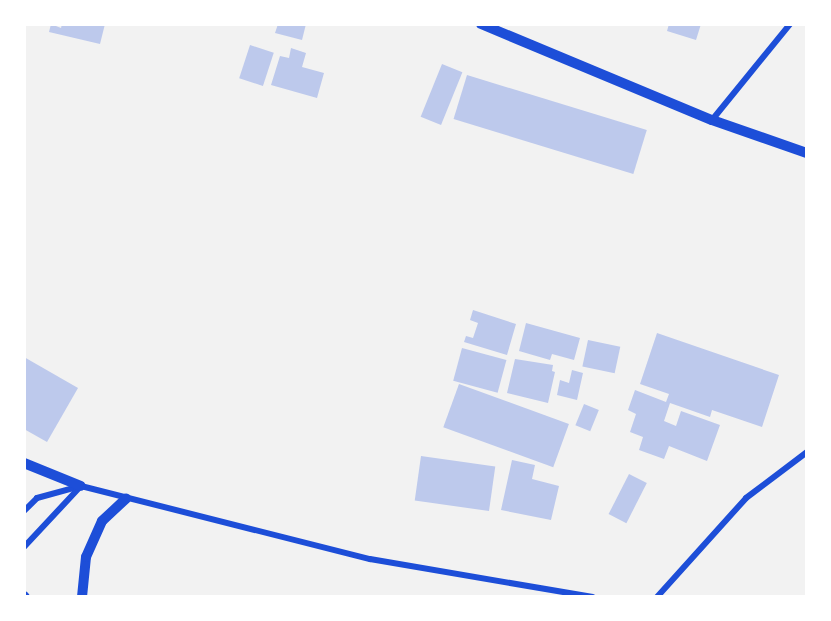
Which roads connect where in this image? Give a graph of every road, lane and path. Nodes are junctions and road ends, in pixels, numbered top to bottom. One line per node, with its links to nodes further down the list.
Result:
1 (481, 24): 3 (street)
2 (790, 24): 3 (street)
3 (712, 120): 4 (street)
4 (807, 153)
5 (807, 452): 13 (street)
6 (24, 463): 7 (street)
7 (81, 486): 8 (street); 9 (street); 10 (street)
8 (126, 499): 11 (street); 12 (street)
9 (24, 511)
10 (24, 547)
11 (82, 597)
12 (593, 597)
13 (657, 597)

